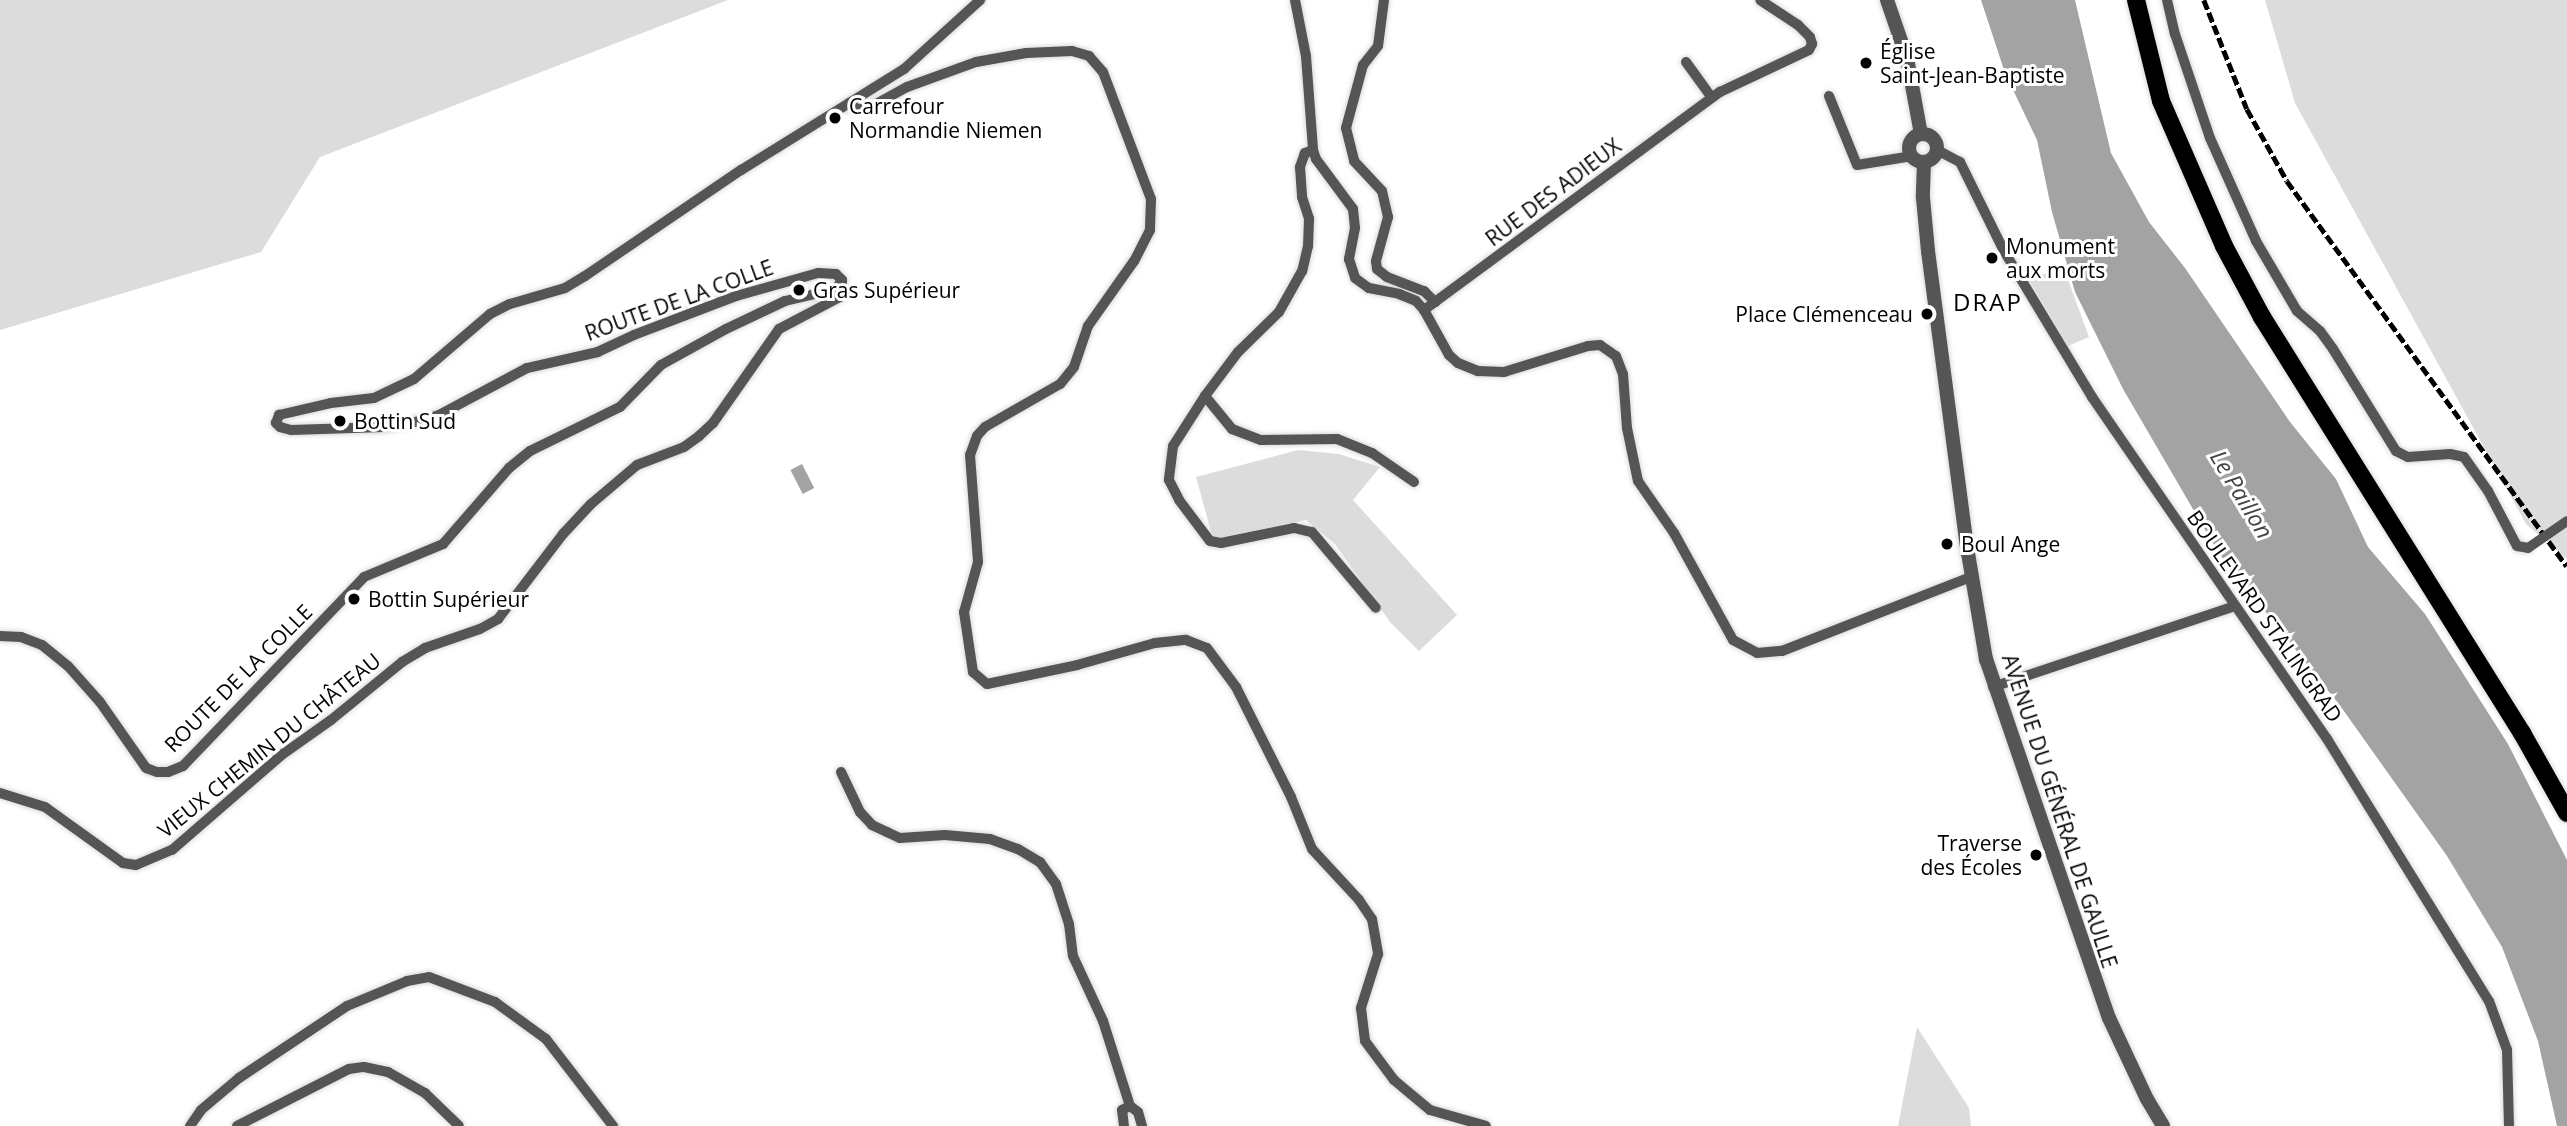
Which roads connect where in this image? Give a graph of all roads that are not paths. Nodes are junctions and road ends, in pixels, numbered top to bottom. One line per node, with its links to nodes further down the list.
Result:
1 (979, 0): 12 (street)
2 (1295, 0): 14 (street)
3 (1384, 0): 18 (street)
4 (1760, 0): 11 (street, RUE DES ADIEUX)
5 (1887, 0): 13 (street)
6 (2136, 0): 31 (main road)
7 (2148, 0): 29 (main road)
8 (2167, 0): 22 (street, bridge)
9 (1686, 62): 11 (street)
10 (1829, 96): 16 (street)
11 (1709, 101): 18 (street, RUE DES ADIEUX)
12 (849, 103): 17 (street, ROUTE DE LA COLLE); 39 (street)
13 (1921, 134): 15 (street); 16 (street)
14 (1313, 150): 19 (street); 20 (street)
15 (1937, 150): 16 (street); 24 (street, BOULEVARD STALINGRAD)
16 (1918, 159): 23 (street, AVENUE DU GÉNÉRAL DE GAULLE)
17 (842, 284): 26 (street, ROUTE DE LA COLLE); 30 (street, VIEUX CHEMIN DU CHÂTEAU)
18 (1434, 302): 19 (street, RUE DES ADIEUX)
19 (1424, 310): 23 (street)
20 (1205, 396): 21 (street); 25 (street)
21 (1414, 482)
22 (2567, 521)
23 (1971, 577): 27 (street, AVENUE DU GÉNÉRAL DE GAULLE)
24 (2235, 606): 27 (street); 41 (street, BOULEVARD STALINGRAD)
25 (1376, 608)
26 (0, 636)
27 (1993, 687): 40 (street, AVENUE DU GÉNÉRAL DE GAULLE)
28 (841, 772): 32 (street)
29 (2567, 791)
30 (0, 793)
31 (2567, 813)
32 (1130, 1106): 37 (street); 38 (street)
33 (190, 1126): 36 (street)
34 (237, 1126): 35 (street)
35 (459, 1126)
36 (613, 1126)
37 (1124, 1126)
38 (1142, 1126)
39 (1486, 1126)
40 (2163, 1126)
41 (2509, 1126)

